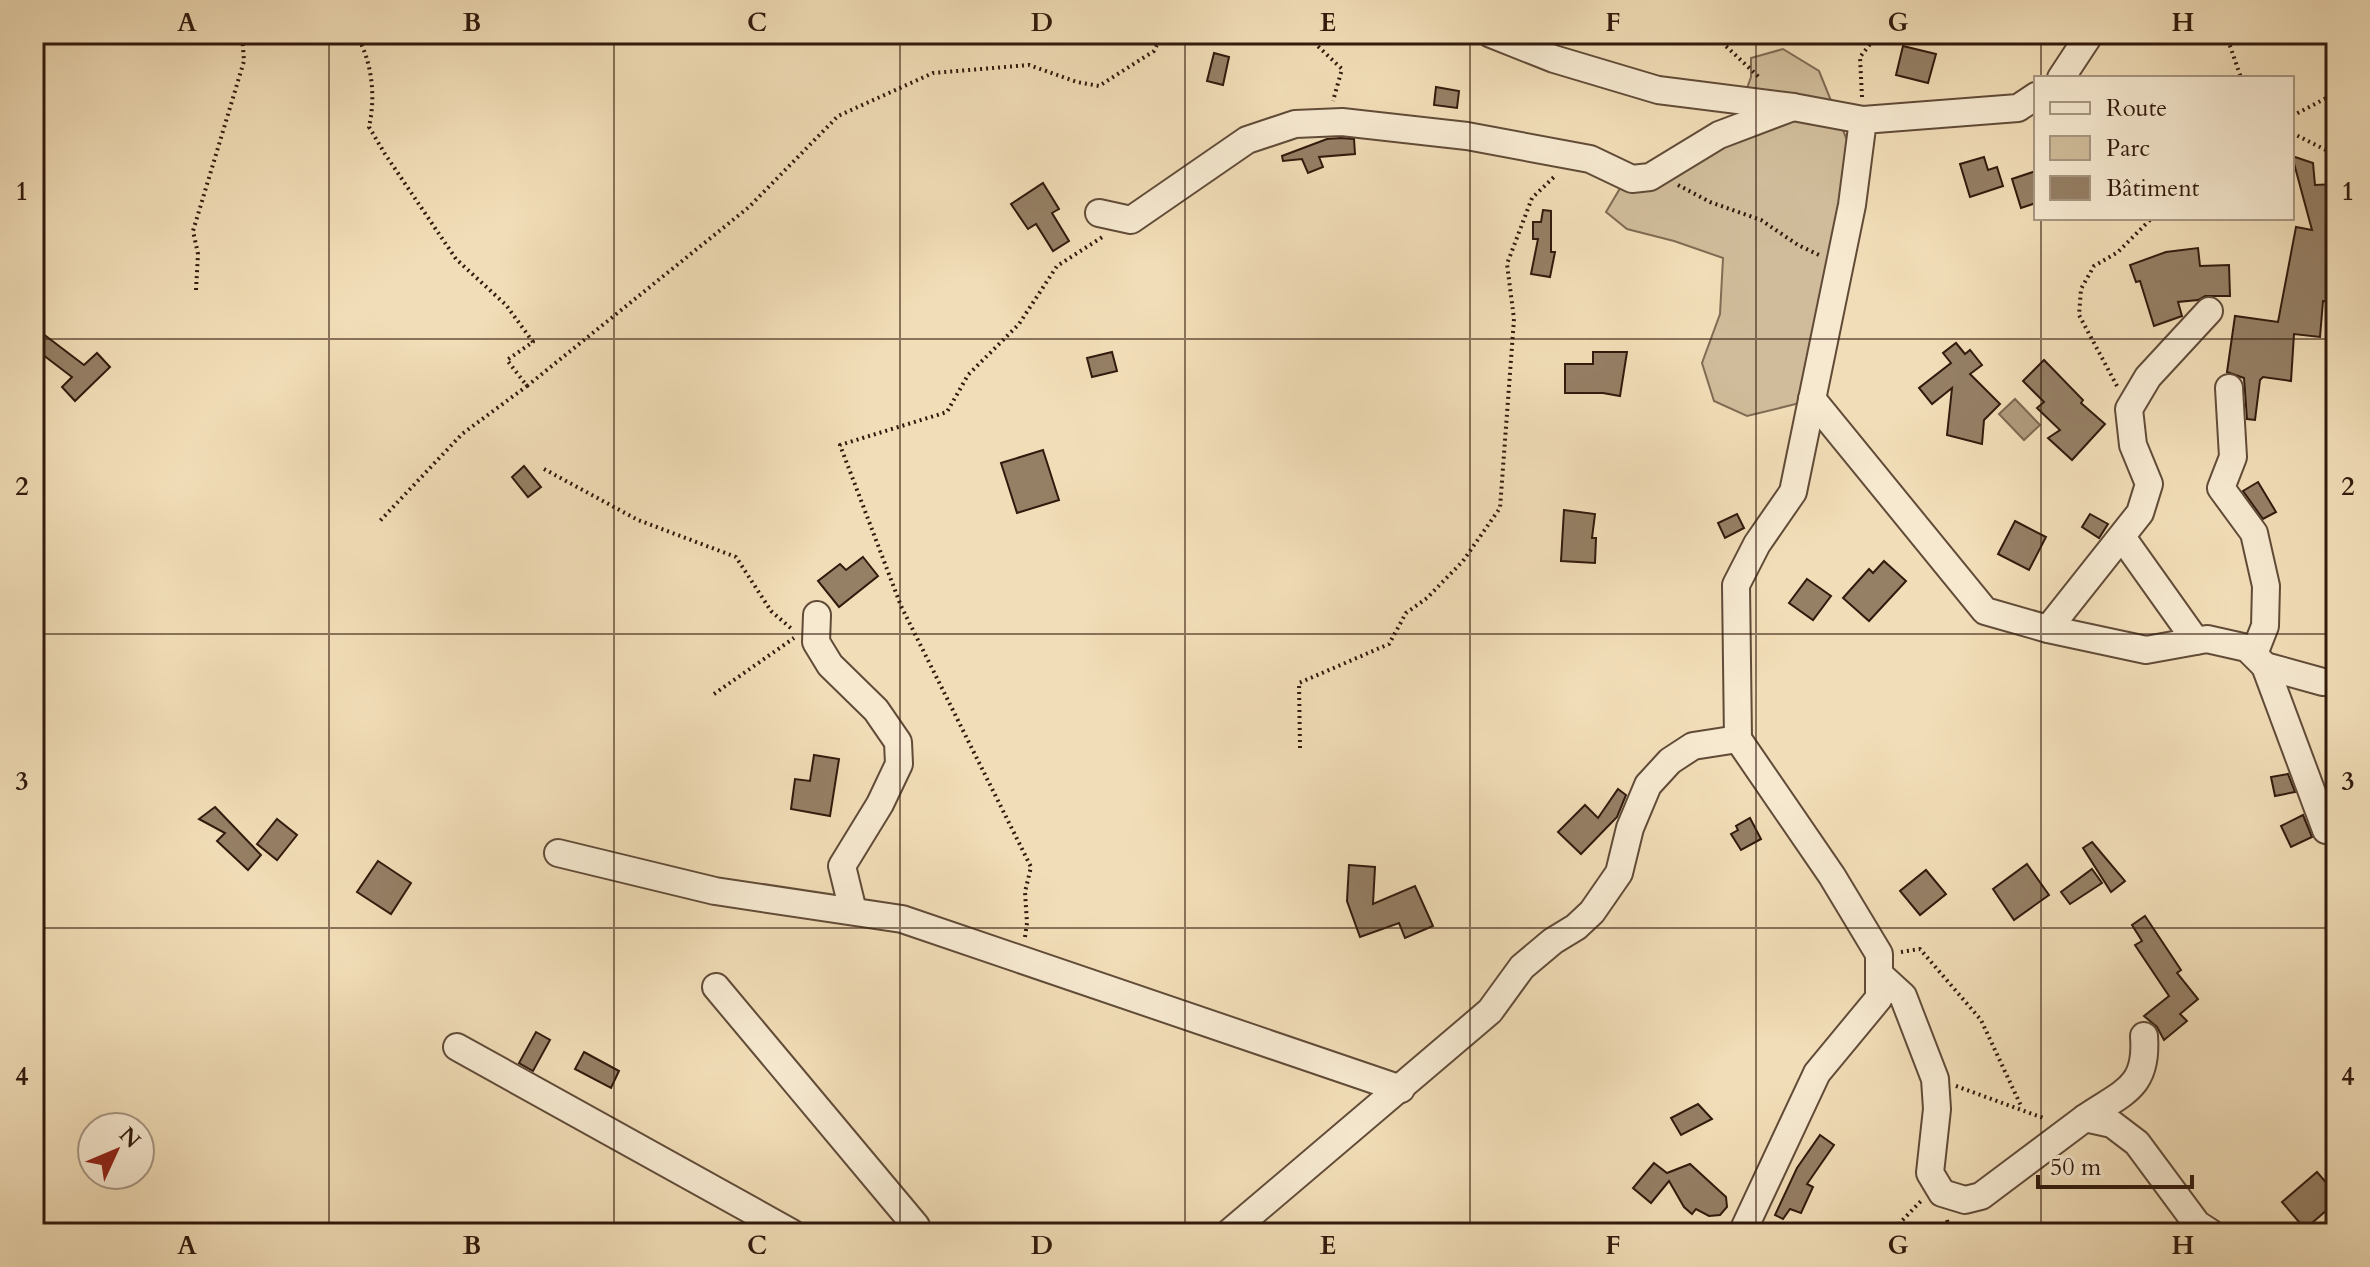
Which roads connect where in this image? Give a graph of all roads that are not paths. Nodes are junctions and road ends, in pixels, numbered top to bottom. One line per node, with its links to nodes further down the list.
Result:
1 (1491, 34): 5 (street)
2 (2090, 34): 3 (street)
3 (2062, 76)
4 (2034, 97): 6 (street)
5 (1793, 107): 6 (street); 7 (street)
6 (1863, 120): 10 (street)
7 (1099, 213)
8 (2209, 311): 11 (street)
9 (2229, 388): 15 (street)
10 (1812, 399): 13 (street); 17 (street)
11 (2122, 537): 13 (street); 14 (street)
12 (817, 615): 20 (street)
13 (2048, 629): 14 (street)
14 (2196, 641): 15 (street)
15 (2259, 660): 16 (street); 18 (street)
16 (2336, 682)
17 (1738, 739): 21 (street); 25 (street)
18 (2326, 830)
19 (558, 853): 20 (street)
20 (853, 911): 25 (street)
21 (1879, 964): 26 (street); 30 (street)
22 (716, 987): 28 (street)
23 (2144, 1036): 26 (street)
24 (457, 1047): 27 (street)
25 (1401, 1089): 29 (street)
26 (2077, 1124): 31 (street)
27 (792, 1233)
28 (909, 1233)
29 (1229, 1233)
30 (1742, 1233)
31 (2211, 1233)

